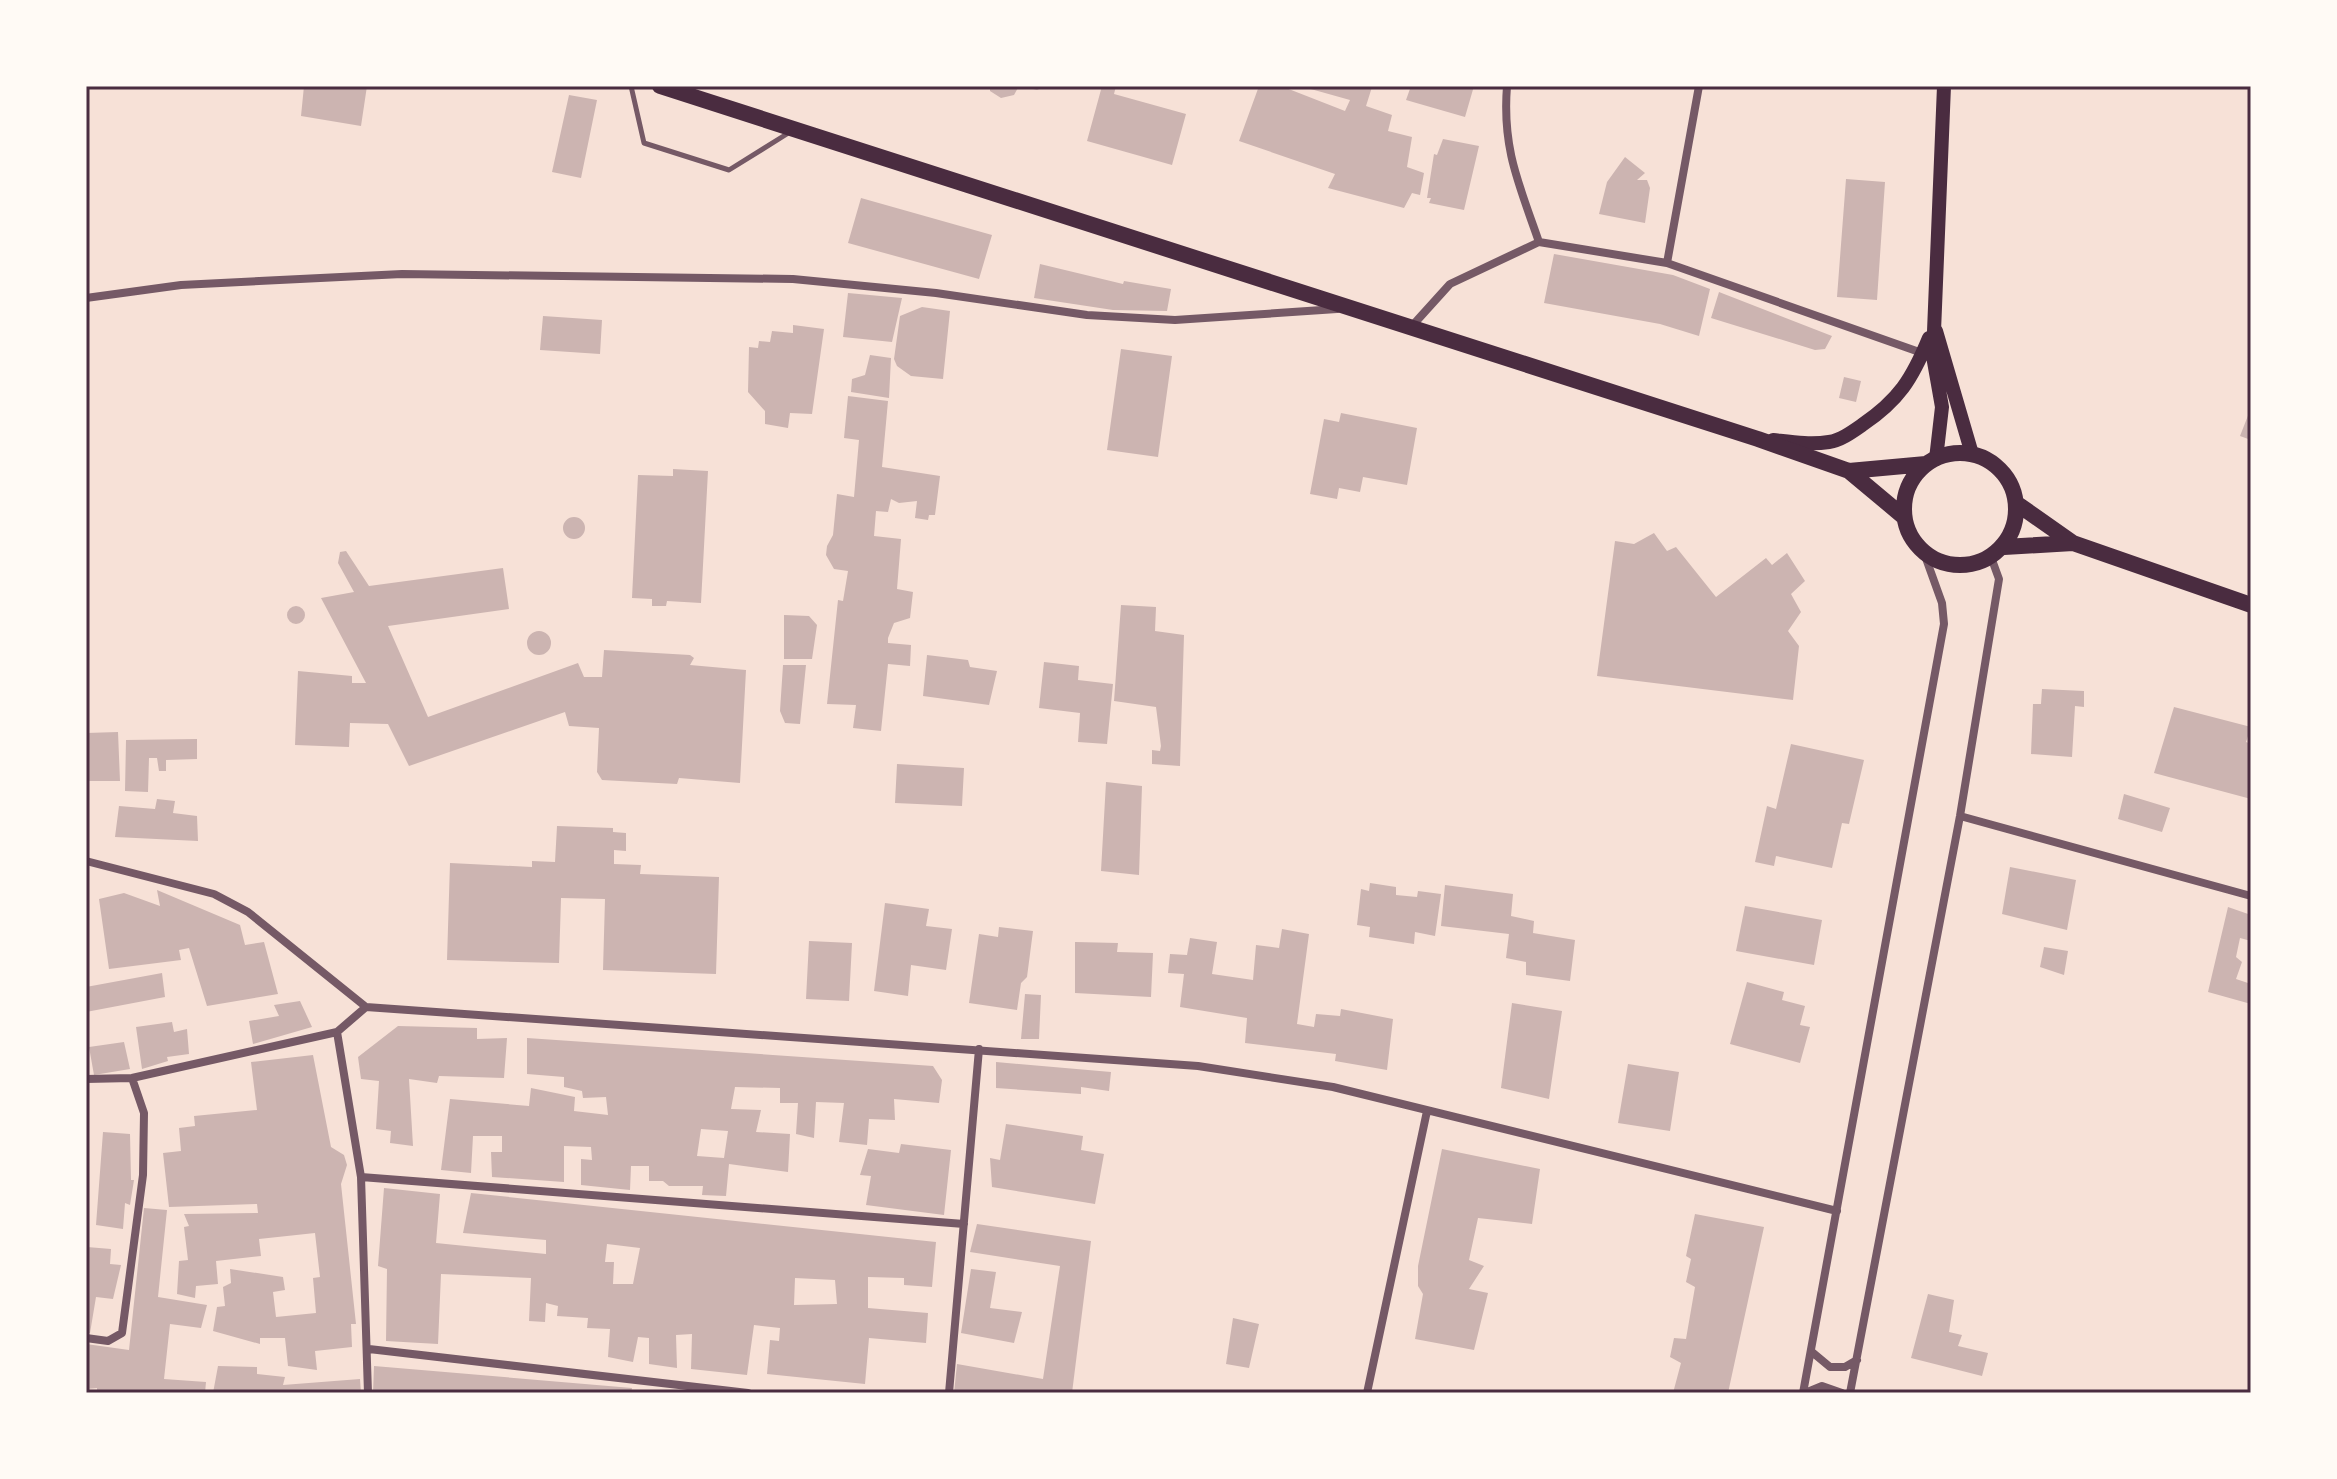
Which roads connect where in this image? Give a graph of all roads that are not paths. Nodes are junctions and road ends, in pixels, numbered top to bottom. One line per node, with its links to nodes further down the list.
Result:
1 (631, 86): 6 (lane)
2 (660, 86): 6 (main road)
3 (1507, 86): 8 (street)
4 (1699, 86): 9 (street)
5 (1944, 86): 13 (main road)
6 (794, 129): 11 (main road)
7 (2251, 216): 14 (lane)
8 (1539, 242): 9 (street); 12 (street)
9 (1667, 263): 15 (street)
10 (86, 298): 11 (street)
11 (1348, 308): 12 (main road)
12 (1412, 326): 16 (main road)
13 (1934, 327): 15 (main road); 17 (main road)
14 (2251, 341)
15 (1928, 355): 16 (main road); 18 (main road)
16 (1758, 439): 19 (main road)
17 (1972, 454): 18 (main road); 20 (main road)
18 (1931, 462): 19 (main road); 21 (main road)
19 (1849, 471): 21 (main road)
20 (2016, 503): 22 (main road); 23 (main road)
21 (1904, 517): 24 (main road)
22 (2073, 543): 23 (main road); 25 (main road)
23 (1997, 552): 24 (main road); 26 (street)
24 (1924, 553): 36 (street)
25 (2251, 605)
26 (1960, 816): 28 (street); 41 (street)
27 (86, 861): 29 (street)
28 (2251, 896)
29 (366, 1007): 30 (street); 31 (street)
30 (337, 1032): 32 (street); 35 (street)
31 (979, 1049): 34 (street); 37 (street)
32 (132, 1078): 33 (street); 38 (street)
33 (86, 1079)
34 (1427, 1111): 36 (street); 45 (street)
35 (361, 1177): 37 (street); 39 (street)
36 (1837, 1211): 40 (street)
37 (964, 1224): 44 (street)
38 (86, 1338)
39 (369, 1349): 42 (street); 43 (street)
40 (1811, 1351): 41 (street); 46 (street)
41 (1857, 1360): 48 (street)
42 (368, 1393)
43 (748, 1393)
44 (949, 1393)
45 (1367, 1393)
46 (1804, 1393): 47 (street)
47 (1842, 1393)
48 (1850, 1393)

